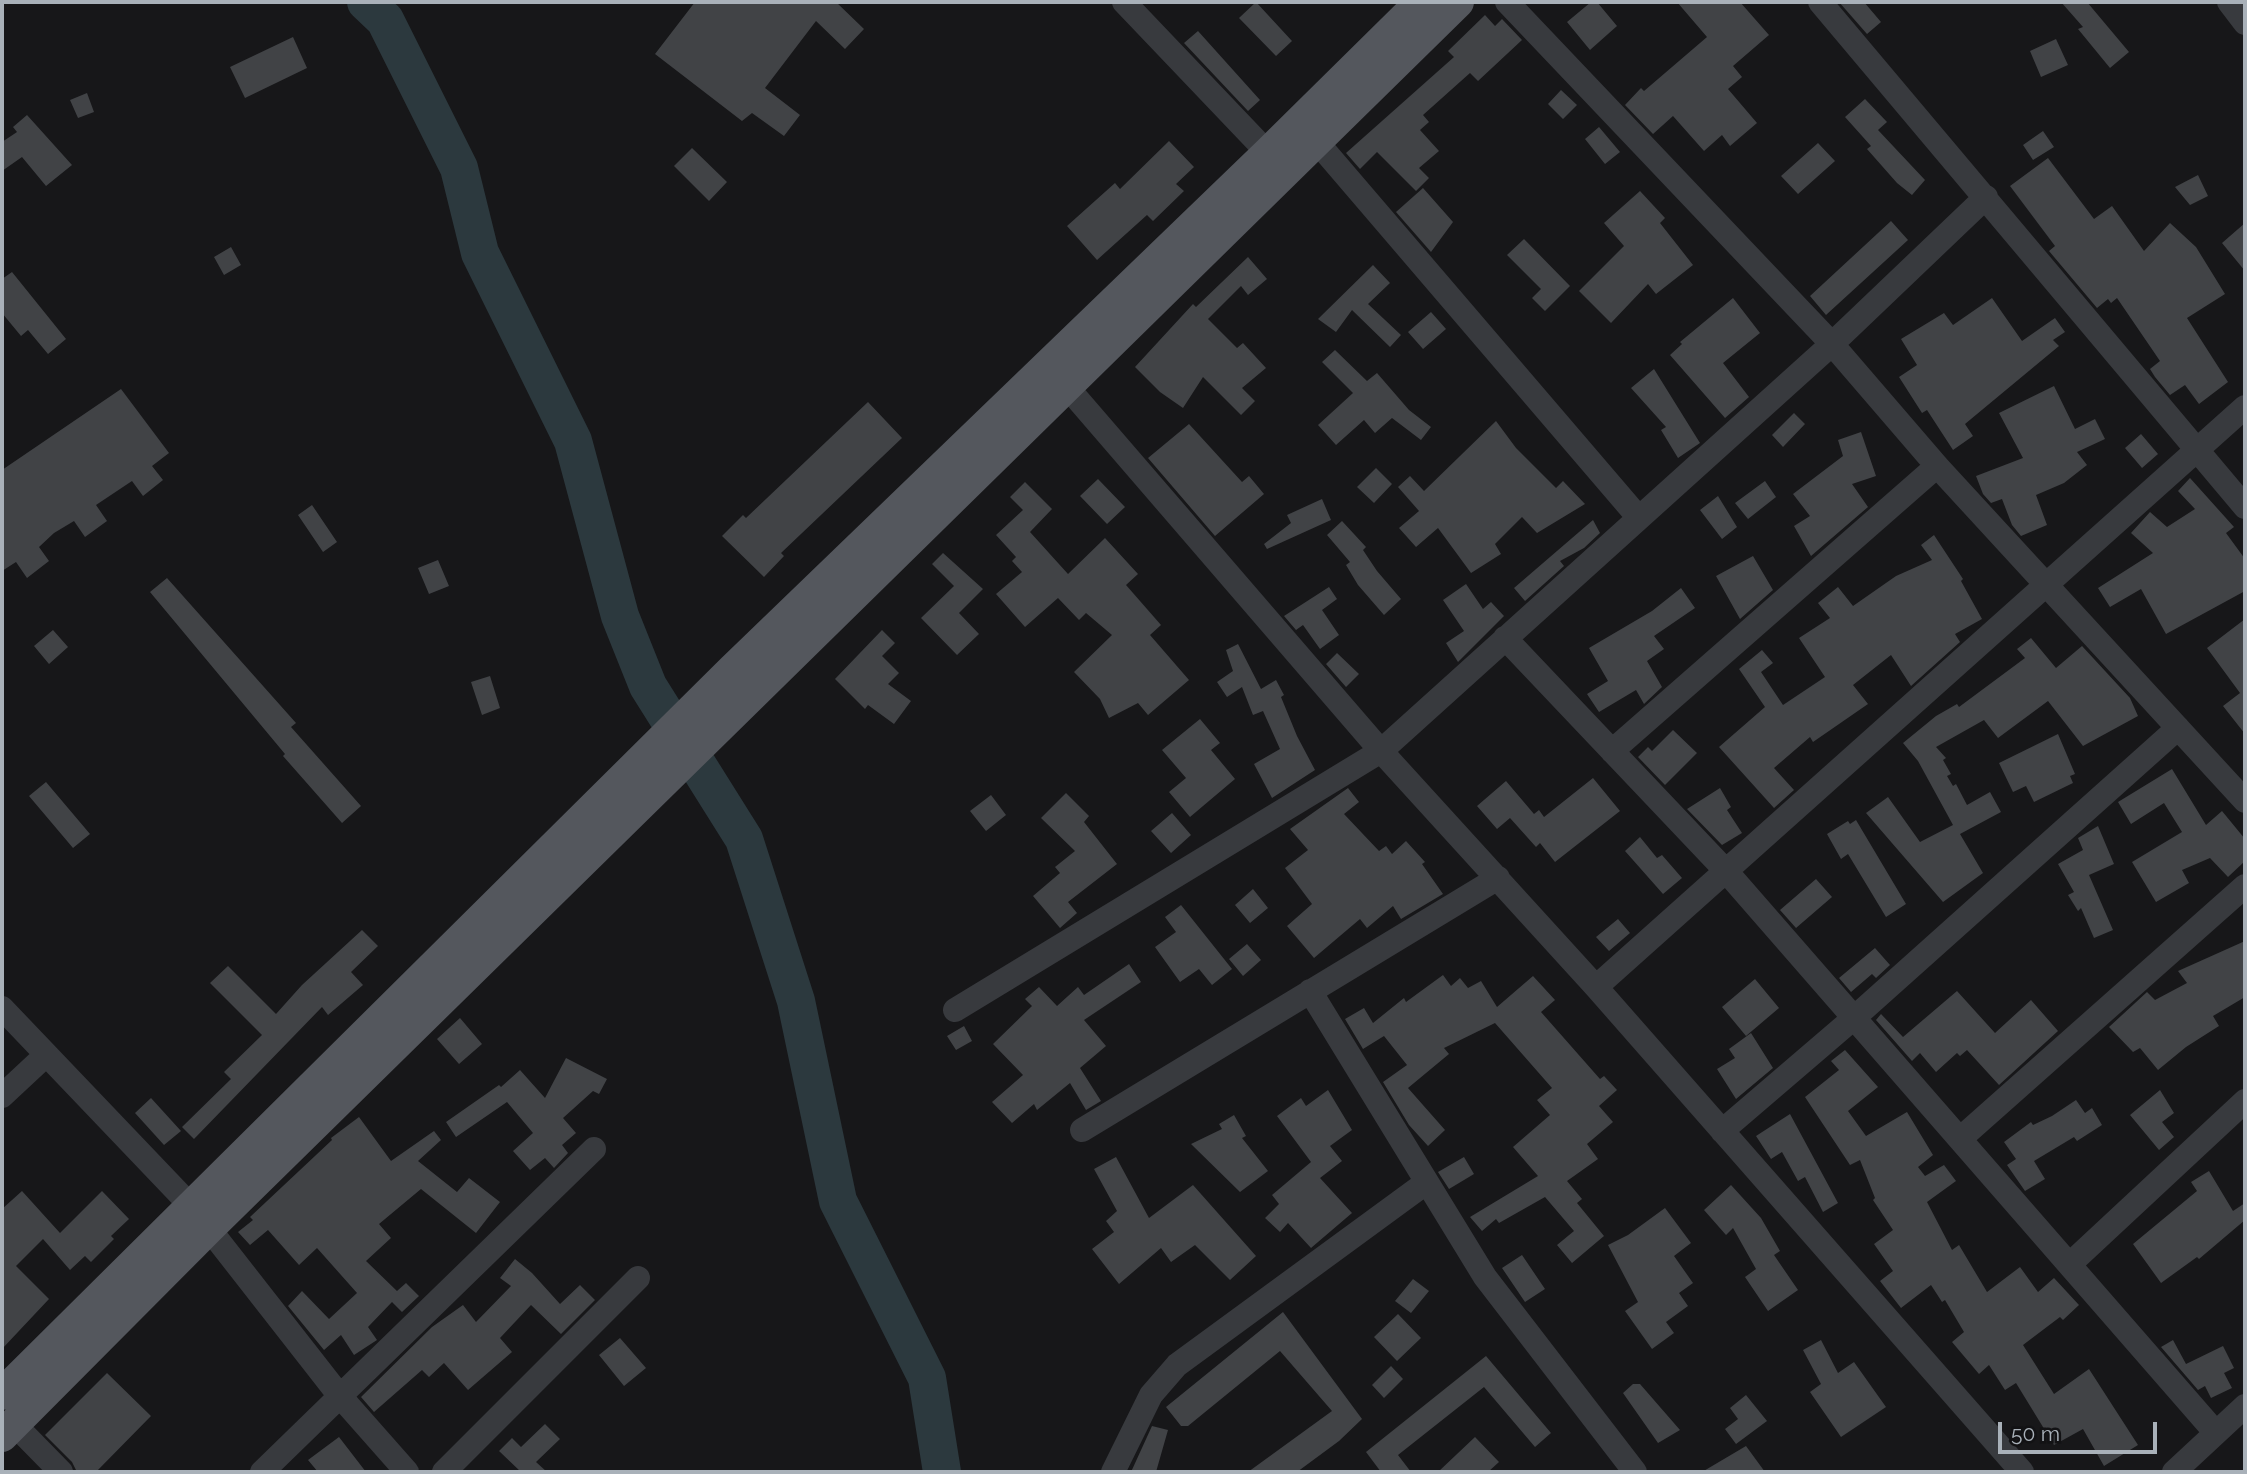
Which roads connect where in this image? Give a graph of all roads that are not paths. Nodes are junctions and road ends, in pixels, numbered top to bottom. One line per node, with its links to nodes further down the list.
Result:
1 (1124, 2): 9 (street)
2 (1421, 2): 9 (main road)
3 (1458, 2): 8 (main road)
4 (1507, 2): 11 (street)
5 (1820, 2): 10 (street)
6 (2229, 2): 7 (street)
7 (2245, 23)
8 (1317, 142): 12 (main road); 17 (street)
9 (1268, 153): 12 (main road)
10 (1986, 197): 11 (street); 14 (street)
11 (1832, 344): 15 (street); 17 (street)
12 (1058, 375): 21 (street); 40 (main road)
13 (2245, 407): 14 (street)
14 (2196, 451): 16 (street); 18 (street)
15 (1937, 466): 18 (street); 22 (street)
16 (2245, 507)
17 (1639, 518): 19 (street)
18 (2046, 584): 20 (street); 24 (street)
19 (1506, 638): 21 (street); 22 (street)
20 (2178, 728): 23 (street); 31 (street)
21 (1381, 751): 25 (street); 30 (street)
22 (1612, 751): 24 (street)
23 (2245, 801)
24 (1726, 871): 27 (street); 31 (street)
25 (1498, 878): 27 (street); 28 (street)
26 (2245, 886): 37 (street)
27 (1596, 987): 36 (street)
28 (1310, 991): 35 (street); 39 (street)
29 (2, 1008): 32 (street)
30 (955, 1010)
31 (1855, 1017): 36 (street); 37 (street)
32 (46, 1055): 33 (street); 40 (street)
33 (2, 1096)
34 (2245, 1101): 41 (street)
35 (1082, 1130)
36 (1722, 1131): 54 (street)
37 (1961, 1138): 41 (street)
38 (594, 1149): 44 (street)
39 (1427, 1182): 52 (street); 53 (street)
40 (200, 1217): 43 (main road); 44 (street); 46 (main road)
41 (2070, 1264): 47 (street)
42 (638, 1278): 51 (street)
43 (2, 1394)
44 (339, 1395): 49 (street); 50 (street)
45 (2245, 1406): 47 (street)
46 (8, 1430): 48 (street)
47 (2216, 1433): 55 (street)
48 (61, 1472)
49 (262, 1472)
50 (407, 1472)
51 (444, 1472)
52 (1114, 1472)
53 (1635, 1472)
54 (2022, 1472)
55 (2174, 1472)

